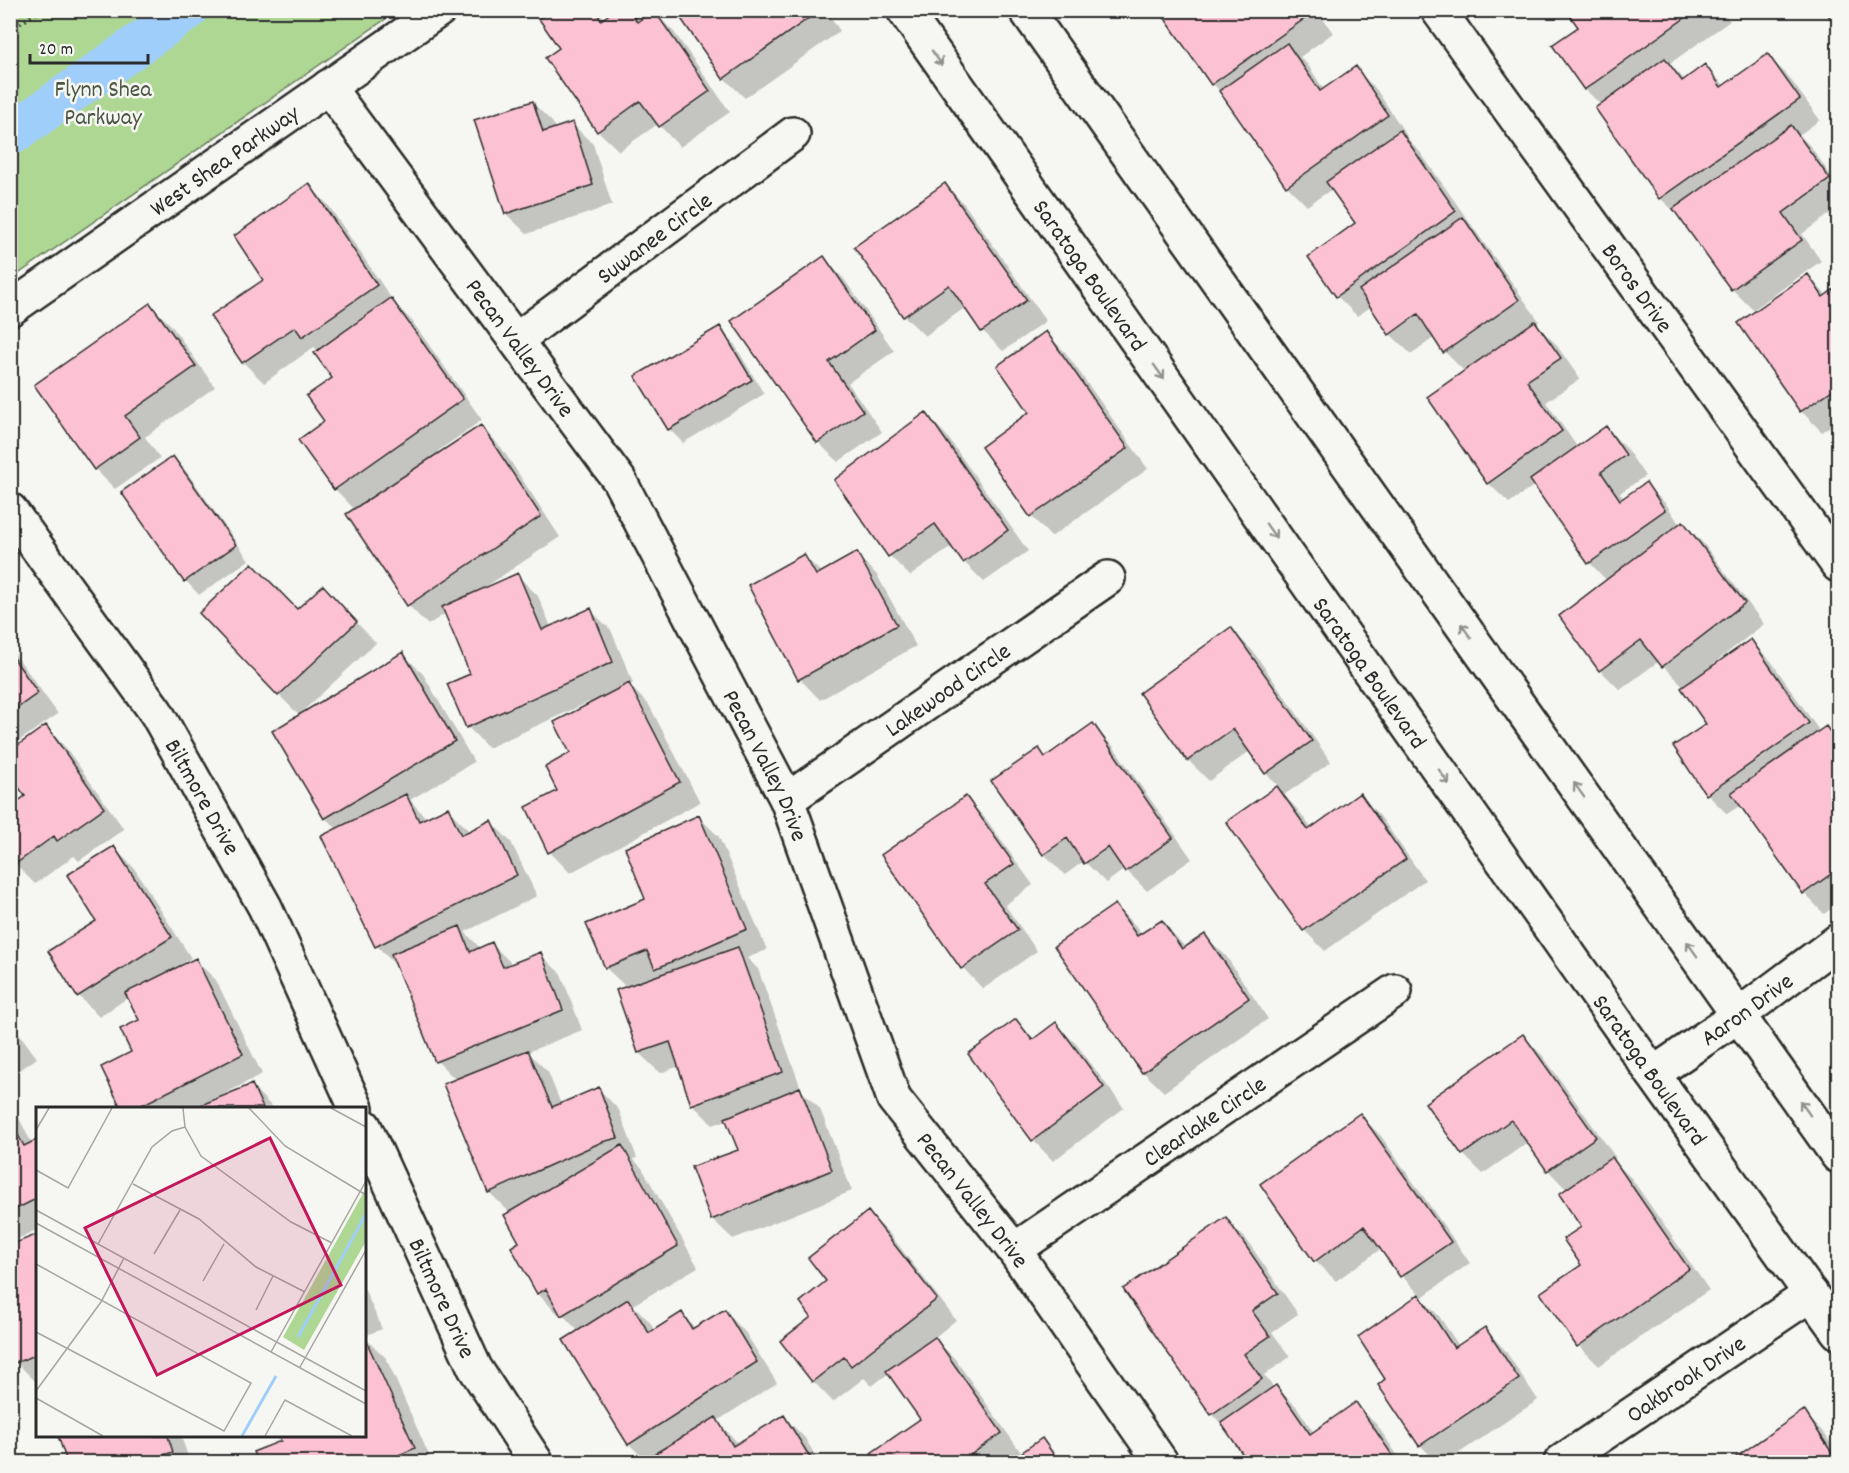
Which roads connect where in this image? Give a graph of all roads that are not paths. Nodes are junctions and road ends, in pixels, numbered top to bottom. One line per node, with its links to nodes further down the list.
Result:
1 (439, 10): 5 (street, West Shea Parkway)
2 (903, 10): 16 (street, Saratoga Boulevard, one-way to 16)
3 (1026, 10): 15 (street, one-way to 3)
4 (1438, 10): 10 (street, Boros Drive)
5 (328, 87): 7 (street, West Shea Parkway); 8 (street, Pecan Valley Drive)
6 (793, 134): 8 (street, Suwanee Circle)
7 (10, 309)
8 (516, 340): 12 (street, Pecan Valley Drive)
9 (10, 510): 17 (street, Biltmore Drive)
10 (1839, 565)
11 (1108, 578): 12 (street, Lakewood Circle)
12 (788, 800): 20 (street, Pecan Valley Drive)
13 (1839, 941): 15 (street, Aaron Drive)
14 (1395, 991): 20 (street, Clearlake Circle)
15 (1739, 1015): 16 (street, Aaron Drive); 19 (street, one-way to 15)
16 (1653, 1074): 21 (street, Saratoga Boulevard)
17 (356, 1107)
18 (366, 1130): 23 (street, Biltmore Drive)
19 (1839, 1156)
20 (1014, 1250): 24 (street, Pecan Valley Drive)
21 (1811, 1294): 22 (street, Saratoga Boulevard); 25 (street, Oakbrook Drive)
22 (1839, 1332)
23 (536, 1462)
24 (1161, 1462)
25 (1561, 1462)

